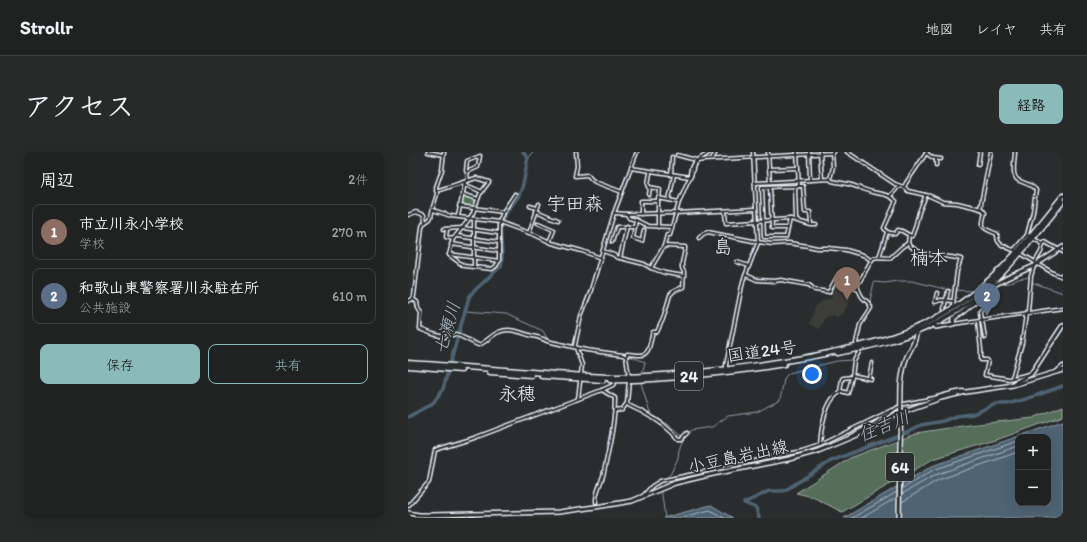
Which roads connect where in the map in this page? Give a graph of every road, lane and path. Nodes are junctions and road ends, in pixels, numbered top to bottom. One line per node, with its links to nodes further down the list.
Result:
1 (428, 152): 20 (street)
2 (444, 152): 20 (street)
3 (576, 152): 53 (street)
4 (637, 152): 30 (street)
5 (710, 152): 15 (street)
6 (716, 152): 25 (street)
7 (753, 152): 23 (street)
8 (768, 152): 21 (street)
9 (833, 152): 18 (street); 38 (street)
10 (847, 152): 47 (street)
11 (926, 152): 24 (street); 50 (street)
12 (980, 152): 29 (street)
13 (991, 152): 68 (street)
14 (1015, 152): 109 (street)
15 (706, 153): 27 (street)
16 (797, 153): 17 (street); 21 (street); 31 (street)
17 (809, 153): 18 (street); 40 (street)
18 (820, 153): 37 (street)
19 (677, 155): 27 (street)
20 (443, 156): 51 (street)
21 (768, 156): 23 (street); 32 (street)
22 (672, 157): 35 (street)
23 (754, 157): 25 (street); 43 (street)
24 (936, 158): 26 (street); 28 (street)
25 (712, 159): 36 (street)
26 (941, 159)
27 (696, 160): 36 (street)
28 (936, 165)
29 (978, 165)
30 (631, 168): 35 (street); 53 (street)
31 (798, 168): 32 (street); 39 (street)
32 (769, 169): 42 (street)
33 (467, 172): 33 (street); 41 (street)
34 (650, 173): 48 (street)
35 (673, 175): 36 (street); 62 (street)
36 (690, 177): 64 (street)
37 (822, 179): 38 (street); 40 (street)
38 (830, 179): 58 (street)
39 (798, 180): 40 (street); 42 (street); 46 (street)
40 (810, 180)
41 (468, 181): 44 (street); 52 (street)
42 (770, 182): 43 (street)
43 (755, 183): 72 (street)
44 (464, 184): 51 (street); 52 (street); 54 (street)
45 (795, 186): 46 (street); 49 (street); 90 (street)
46 (799, 186): 94 (street)
47 (899, 186): 50 (street); 58 (street)
48 (650, 187): 56 (street); 61 (street)
49 (770, 187): 88 (street); 89 (street)
50 (904, 187): 57 (street)
51 (436, 191): 70 (street)
52 (482, 192): 60 (street)
53 (622, 192): 75 (street)
54 (462, 194): 60 (street); 66 (street)
55 (515, 194): 73 (street)
56 (649, 195)
57 (924, 195): 68 (street); 107 (street)
58 (890, 196): 104 (street)
59 (1063, 196): 109 (highway, 国道24号 / 24)
60 (478, 200): 69 (street)
61 (658, 200): 62 (street); 76 (street); 78 (street)
62 (668, 200): 64 (street)
63 (1063, 201): 109 (highway, 国道24号 / 24)
64 (679, 202): 79 (street)
65 (539, 204): 71 (street)
66 (459, 206): 69 (street); 81 (street)
67 (530, 206): 71 (street)
68 (980, 208): 125 (street)
69 (474, 209): 73 (street); 82 (street)
70 (433, 210): 81 (street); 91 (street)
71 (537, 210): 85 (street); 106 (street)
72 (756, 210): 74 (street); 87 (street)
73 (503, 212): 92 (street)
74 (725, 212): 79 (street); 87 (street)
75 (614, 213): 77 (street); 123 (street)
76 (658, 213): 78 (street); 79 (street); 98 (street)
77 (627, 214): 78 (street); 86 (street)
78 (641, 214)
79 (676, 214): 99 (street)
80 (408, 215): 91 (street)
81 (458, 216): 82 (street)
82 (469, 218): 83 (street); 100 (street)
83 (474, 219): 92 (street); 102 (street)
84 (790, 219): 89 (street); 90 (street); 101 (street)
85 (558, 220)
86 (636, 220): 97 (street); 98 (street)
87 (757, 220): 88 (street); 116 (street)
88 (763, 220): 89 (street); 101 (street)
89 (772, 220): 101 (street)
90 (796, 220): 94 (street)
91 (425, 222): 148 (street)
92 (498, 222): 105 (street); 106 (street)
93 (538, 222): 114 (street)
94 (811, 225): 95 (street)
95 (816, 225)
96 (626, 226): 97 (street); 115 (street); 131 (street)
97 (635, 227): 103 (street)
98 (658, 227): 99 (street)
99 (672, 227): 120 (street)
100 (464, 228): 102 (street); 108 (street); 112 (street)
101 (788, 228)
102 (474, 229): 105 (street); 111 (street)
103 (644, 230)
104 (886, 232): 107 (street); 129 (street)
105 (498, 233): 113 (street)
106 (529, 233): 114 (street)
107 (909, 235): 117 (street)
108 (456, 236): 111 (street); 112 (street)
109 (1030, 237): 119 (street); 125 (highway, 国道24号 / 24); 125 (street)
110 (699, 238): 116 (street)
111 (474, 239): 113 (street); 121 (street)
112 (453, 240): 118 (street)
113 (499, 242): 124 (street)
114 (549, 242): 130 (street)
115 (612, 242)
116 (758, 242): 132 (street); 136 (street)
117 (908, 243): 129 (street); 151 (street)
118 (451, 244): 121 (street); 127 (street)
119 (1043, 244): 122 (street); 135 (street)
120 (664, 246): 139 (street); 142 (street)
121 (475, 248): 124 (street); 128 (street)
122 (1061, 248): 126 (street); 135 (main road)
123 (603, 251): 130 (street); 131 (street)
124 (499, 252): 133 (street)
125 (1017, 252): 135 (street); 140 (highway, 国道24号 / 24)
126 (1063, 252)
127 (449, 254): 128 (street); 138 (street)
128 (475, 257): 133 (street); 138 (street)
129 (879, 257): 132 (street)
130 (601, 258): 164 (street)
131 (620, 258): 139 (street)
132 (871, 260): 145 (street)
133 (499, 261): 138 (street)
134 (737, 262): 136 (street)
135 (1037, 263): 137 (main road); 143 (street)
136 (749, 266): 141 (street)
137 (1034, 266): 144 (main road); 156 (street)
138 (474, 267)
139 (651, 268): 142 (street)
140 (1001, 272): 144 (main road); 155 (highway, 国道24号 / 24)
141 (746, 275): 145 (street); 171 (street)
142 (684, 276): 166 (street)
143 (1063, 277)
144 (1006, 278): 155 (main road)
145 (857, 286): 165 (street)
146 (948, 291): 150 (street)
147 (937, 293): 150 (street)
148 (413, 299): 149 (street); 164 (street)
149 (408, 301)
150 (946, 301): 151 (street); 154 (street)
151 (953, 301): 155 (street)
152 (988, 307): 158 (street)
153 (1063, 308): 156 (street)
154 (944, 309)
155 (956, 311): 159 (highway, 国道24号 / 24); 160 (main road); 162 (highway, 国道24号 / 24)
156 (1026, 314): 158 (street); 176 (street)
157 (978, 320): 158 (street); 160 (street); 176 (street)
158 (982, 320): 163 (street)
159 (934, 324): 160 (main road); 162 (highway, 国道24号 / 24)
160 (953, 324)
161 (1063, 325): 173 (main road)
162 (916, 330): 165 (highway, 国道24号 / 24); 185 (main road, 64)
163 (985, 338)
164 (576, 348): 166 (street); 175 (street)
165 (858, 348): 171 (highway, 国道24号 / 24); 174 (street)
166 (626, 357): 178 (street)
167 (872, 363): 174 (street)
168 (408, 364): 175 (highway, 国道24号 / 24)
169 (1063, 366): 172 (street)
170 (1063, 370): 172 (main road, 小豆島岩出線)
171 (726, 371): 178 (highway, 国道24号 / 24)
172 (1055, 372): 179 (main road, 小豆島岩出線)
173 (1031, 374): 176 (street); 179 (main road)
174 (852, 376): 181 (street); 181 (street)
175 (580, 377): 177 (highway, 国道24号 / 24); 183 (street)
176 (1012, 378)
177 (616, 379): 178 (highway, 国道24号 / 24); 180 (street)
178 (629, 379): 184 (street)
179 (1013, 384): 182 (main road, 小豆島岩出線)
180 (602, 390): 183 (street); 187 (street)
181 (841, 391): 191 (street)
182 (966, 392): 185 (street); 188 (main road, 小豆島岩出線)
183 (578, 399): 194 (street)
184 (627, 404): 187 (street); 189 (street)
185 (901, 405): 186 (street); 188 (main road, 64)
186 (892, 410): 190 (street); 191 (street)
187 (615, 411): 193 (street)
188 (900, 412): 190 (main road, 小豆島岩出線); 196 (main road, 64)
189 (687, 433)
190 (843, 441): 192 (main road, 小豆島岩出線)
191 (820, 445): 192 (street)
192 (640, 498): 195 (main road, 小豆島岩出線)
193 (596, 502)
194 (408, 506)
195 (408, 513)
196 (899, 518)

